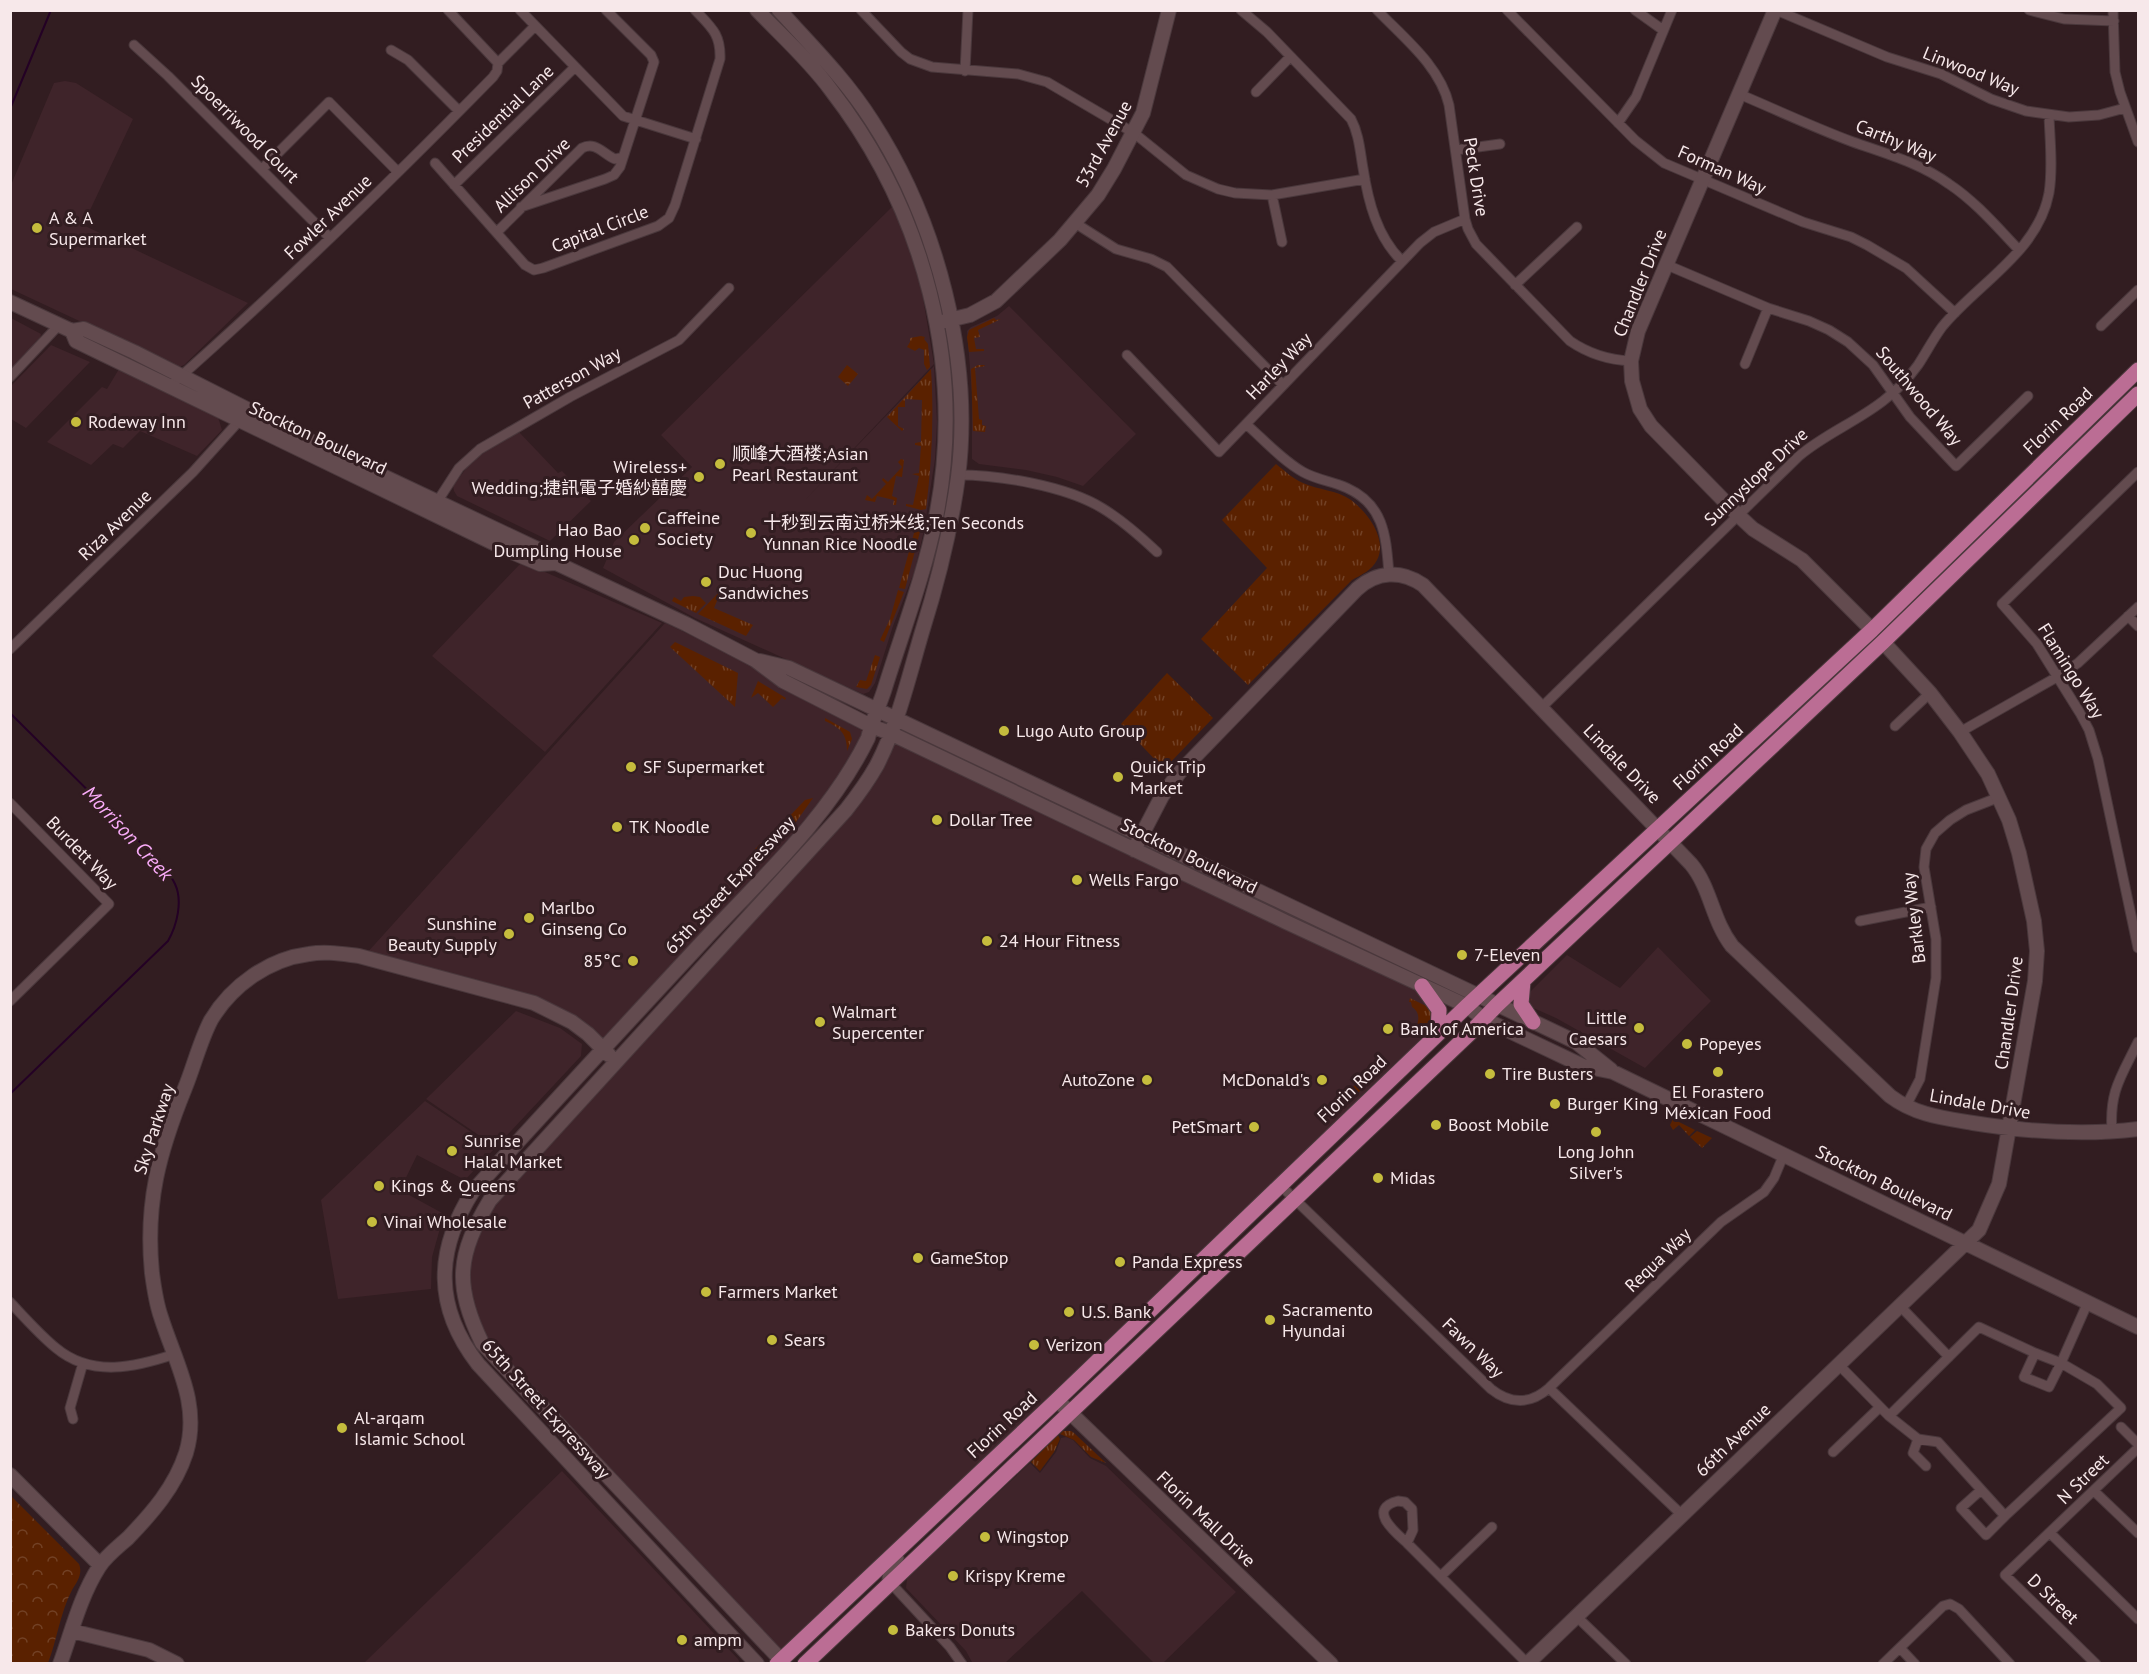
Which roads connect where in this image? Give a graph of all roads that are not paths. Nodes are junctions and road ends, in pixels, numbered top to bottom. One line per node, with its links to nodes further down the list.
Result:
1 (448, 10): 23 (street)
2 (520, 10): 18 (street)
3 (606, 10): 31 (street)
4 (695, 10): 34 (street, Capital Circle)
5 (757, 10): 63 (main road, 65th Street Expressway)
6 (779, 10): 62 (main road, 65th Street Expressway)
7 (861, 10): 25 (street)
8 (968, 10): 25 (street)
9 (1169, 10): 33 (main road, 53rd Avenue)
10 (1241, 10): 22 (street)
11 (1377, 10): 37 (street, Peck Drive)
12 (1507, 10): 32 (street, Forman Way)
13 (1635, 10): 19 (street)
14 (1672, 10): 19 (street)
15 (1776, 10): 27 (main road, Chandler Drive); 30 (street, Linwood Way)
16 (2029, 10): 17 (street)
17 (2114, 16): 28 (street)
18 (535, 26): 23 (street, Fowler Avenue); 24 (street)
19 (1663, 30): 32 (street)
20 (134, 45): 40 (street, Spoerriwood Court)
21 (392, 50): 29 (street)
22 (1290, 57): 26 (street); 42 (street)
23 (498, 63): 29 (street, Fowler Avenue)
24 (575, 67): 31 (street); 44 (street, Presidential Lane)
25 (965, 70): 33 (street)
26 (1256, 92)
27 (1739, 94): 43 (main road, Chandler Drive); 53 (street, Carthy Way)
28 (2126, 108): 30 (street, Linwood Way); 35 (street)
29 (459, 111): 41 (street, Fowler Avenue)
30 (2049, 116): 53 (street, Sunnyslope Drive)
31 (636, 118): 34 (street); 38 (street)
32 (1618, 123): 43 (street, Forman Way)
33 (1134, 134): 45 (street); 48 (main road, 53rd Avenue)
34 (696, 139): 50 (street, Capital Circle)
35 (2139, 142)
36 (1500, 144): 37 (street)
37 (1456, 150): 47 (street, Peck Drive)
38 (623, 157): 46 (street); 46 (street, Allison Drive)
39 (435, 163): 44 (street, Capital Circle)
40 (262, 169): 41 (street); 51 (street, Spoerriwood Court)
41 (398, 172): 51 (street, Fowler Avenue)
42 (1365, 179): 45 (street); 54 (street)
43 (1702, 180): 55 (main road, Chandler Drive); 61 (street, Forman Way)
44 (454, 185): 50 (street, Capital Circle)
45 (1272, 195): 52 (street)
46 (521, 207): 50 (street, Allison Drive)
47 (1465, 219): 54 (street, Harley Way); 56 (street, Peck Drive)
48 (1076, 224): 62 (main road, 53rd Avenue); 72 (street)
49 (1577, 227): 56 (street)
50 (497, 232)
51 (330, 238): 70 (street, Fowler Avenue)
52 (1282, 242)
53 (2019, 250): 61 (street, Sunnyslope Drive)
54 (1402, 261): 72 (street, Harley Way)
55 (1667, 265): 60 (street, Southwood Way); 67 (main road, Chandler Drive)
56 (1515, 285): 67 (street, Peck Drive)
57 (729, 288): 84 (street, Patterson Way)
58 (2139, 290): 64 (street)
59 (10, 302): 65 (main road, Stockton Boulevard)
60 (1768, 308): 68 (street); 74 (street, Southwood Way)
61 (1955, 313): 74 (street, Sunnyslope Drive)
62 (951, 320): 63 (main road, 53rd Avenue); 82 (main road, 65th Street Expressway)
63 (936, 323): 78 (main road, 65th Street Expressway)
64 (2101, 326)
65 (65, 328): 70 (main road, Stockton Boulevard); 71 (street); 73 (main road, Stockton Boulevard)
66 (1126, 355): 80 (street, Harley Way)
67 (1631, 361): 85 (main road, Chandler Drive)
68 (1745, 364)
69 (2139, 370): 91 (main road, Florin Road)
70 (183, 375): 73 (street, Fowler Avenue); 77 (main road, Stockton Boulevard)
71 (10, 377)
72 (1283, 385): 80 (street, Harley Way)
73 (171, 386): 79 (main road, Stockton Boulevard)
74 (1893, 393): 76 (street, Southwood Way); 85 (street, Sunnyslope Drive)
75 (2139, 394): 96 (main road, Florin Road)
76 (2028, 396)
77 (244, 407): 79 (main road); 84 (main road, Stockton Boulevard)
78 (945, 416): 82 (main road); 86 (main road, 65th Street Expressway)
79 (239, 421): 83 (main road, Stockton Boulevard); 97 (street, Riza Avenue)
80 (1246, 424): 89 (street)
81 (2139, 472): 100 (street, Flamingo Way)
82 (958, 475): 87 (street); 93 (main road, 65th Street Expressway)
83 (368, 482): 84 (main road); 88 (main road, Stockton Boulevard)
84 (437, 502): 88 (main road, Stockton Boulevard)
85 (1738, 515): 95 (main road, Chandler Drive); 102 (street, Sunnyslope Drive)
86 (936, 518): 93 (main road); 103 (main road, 65th Street Expressway)
87 (1157, 552)
88 (556, 562): 99 (main road, Stockton Boulevard)
89 (1389, 574): 102 (main road, Lindale Drive); 113 (main road)
90 (2139, 607): 92 (street)
91 (1887, 615): 95 (main road, Florin Road); 96 (main road)
92 (2128, 616): 94 (street); 100 (street)
93 (927, 617): 104 (main road, 65th Street Expressway)
94 (2139, 626)
95 (1872, 630): 98 (main road); 111 (main road, Florin Road)
96 (1883, 642): 98 (main road, Florin Road); 101 (main road, Chandler Drive)
97 (10, 649)
98 (1866, 658): 114 (main road, Florin Road)
99 (754, 660): 103 (main road, Stockton Boulevard); 105 (main road, Stockton Boulevard)
100 (2057, 677): 107 (street); 121 (street, Flamingo Way)
101 (1930, 693): 106 (street); 107 (main road, Chandler Drive)
102 (1542, 707): 111 (main road, Lindale Drive)
103 (878, 710): 104 (main road, Stockton Boulevard); 105 (main road, 65th Street Expressway)
104 (896, 718): 108 (main road, 65th Street Expressway); 113 (main road, Stockton Boulevard)
105 (871, 726): 108 (main road, Stockton Boulevard); 112 (main road, 65th Street Expressway)
106 (1895, 726)
107 (1960, 732): 109 (main road, Chandler Drive)
108 (890, 733): 115 (main road, Stockton Boulevard); 117 (main road, 65th Street Expressway)
109 (1997, 798): 118 (street, Barkley Way); 135 (main road, Chandler Drive)
110 (10, 803): 124 (street, Burdett Way)
111 (1659, 829): 114 (main road, Lindale Drive); 125 (main road, Florin Road)
112 (803, 832): 116 (main road, 65th Street Expressway); 117 (main road)
113 (1140, 836): 115 (main road); 125 (main road, Stockton Boulevard)
114 (1672, 843): 122 (main road, Florin Road); 134 (main road, Lindale Drive)
115 (1134, 850): 123 (main road, Stockton Boulevard)
116 (751, 890): 120 (main road); 131 (main road, 65th Street Expressway)
117 (771, 891): 120 (main road, 65th Street Expressway)
118 (1931, 907): 119 (street); 134 (street, Barkley Way)
119 (1860, 921)
120 (721, 946): 132 (main road, 65th Street Expressway)
121 (2139, 948)
122 (1523, 981): 126 (main road, Florin Road); 128 (main road)
123 (1422, 986): 125 (main road, Stockton Boulevard); 129 (main road)
124 (10, 1001)
125 (1472, 1001): 126 (main road, Stockton Boulevard); 127 (main road, Stockton Boulevard); 129 (main road, Florin Road)
126 (1497, 1005): 127 (main road, Florin Road); 128 (main road, Stockton Boulevard)
127 (1484, 1019): 133 (main road, Stockton Boulevard); 140 (main road, Florin Road)
128 (1533, 1022): 133 (main road, Stockton Boulevard)
129 (1438, 1033): 139 (main road, Florin Road)
130 (2139, 1042): 137 (street)
131 (603, 1049): 132 (main road, Sky Parkway); 147 (main road, Sky Parkway); 159 (main road, 65th Street Expressway)
132 (616, 1062): 161 (main road, 65th Street Expressway)
133 (1613, 1072): 138 (main road, Stockton Boulevard)
134 (1906, 1106): 135 (main road, Lindale Drive)
135 (2009, 1129): 137 (main road, Lindale Drive); 141 (main road, Chandler Drive)
136 (2139, 1129): 137 (main road, Lindale Drive)
137 (2112, 1132)
138 (1784, 1155): 141 (main road, Stockton Boulevard); 152 (street, Requa Way)
139 (1280, 1185): 140 (street, Fawn Way); 153 (main road, Florin Road)
140 (1294, 1199): 152 (street, Fawn Way); 155 (main road, Florin Road)
141 (1966, 1243): 143 (main road, Stockton Boulevard); 144 (main road, 66th Avenue)
142 (10, 1302): 149 (street)
143 (2088, 1302): 145 (main road, Stockton Boulevard); 150 (street)
144 (1900, 1306): 148 (street); 151 (main road, 66th Avenue)
145 (2139, 1327)
146 (2035, 1353): 148 (street); 150 (street); 150 (street)
147 (175, 1354): 149 (street); 180 (main road, Sky Parkway)
148 (1949, 1357): 156 (street)
149 (83, 1363): 157 (street)
150 (2061, 1363): 173 (street)
151 (1838, 1364): 154 (street); 172 (main road, 66th Avenue)
152 (1549, 1388): 172 (street)
153 (1057, 1400): 155 (main road, Florin Mall Drive); 171 (main road, Florin Road)
154 (1880, 1407): 156 (street); 163 (street)
155 (1070, 1413): 183 (main road, Florin Road); 195 (main road, Florin Mall Drive)
156 (1889, 1416): 160 (street)
157 (73, 1419)
158 (2121, 1427): 162 (street, N Street)
159 (542, 1432): 161 (main road); 164 (main road, 65th Street Expressway)
160 (1918, 1439): 166 (street); 168 (street)
161 (574, 1442): 165 (main road, 65th Street Expressway)
162 (2139, 1446): 169 (street, N Street)
163 (1833, 1452)
164 (561, 1453): 165 (main road); 170 (main road, 65th Street Expressway)
165 (591, 1459): 177 (main road, 65th Street Expressway)
166 (1926, 1466)
167 (10, 1475): 180 (main road)
168 (1981, 1490): 173 (street); 173 (street)
169 (2094, 1491): 175 (street, N Street); 176 (street)
170 (612, 1509): 177 (main road); 179 (main road, 65th Street Expressway)
171 (935, 1514): 183 (street); 188 (main road, Florin Road)
172 (1681, 1514): 184 (main road, 66th Avenue)
173 (2005, 1516)
174 (1492, 1527): 181 (street)
175 (2050, 1533): 185 (street); 200 (street, D Street)
176 (2139, 1533)
177 (669, 1542): 182 (main road, 65th Street Expressway)
178 (1407, 1543): 181 (street)
179 (650, 1549): 182 (main road); 192 (main road, 65th Street Expressway)
180 (100, 1565): 186 (main road, Sky Parkway)
181 (1441, 1576): 190 (street)
182 (704, 1578): 188 (main road, 65th Street Expressway)
183 (890, 1584): 193 (main road, Florin Road); 194 (street)
184 (1575, 1615): 190 (main road, 66th Avenue); 196 (street)
185 (2139, 1619)
186 (72, 1631): 189 (main road); 191 (main road, Sky Parkway)
187 (1900, 1647): 197 (street); 198 (street); 199 (street)
188 (780, 1662)
189 (176, 1663)
190 (1527, 1663)
191 (60, 1664)
192 (757, 1664)
193 (805, 1664)
194 (962, 1664)
195 (1331, 1664)
196 (1626, 1664)
197 (1883, 1664)
198 (1915, 1664)
199 (2010, 1664)
200 (2096, 1664)

